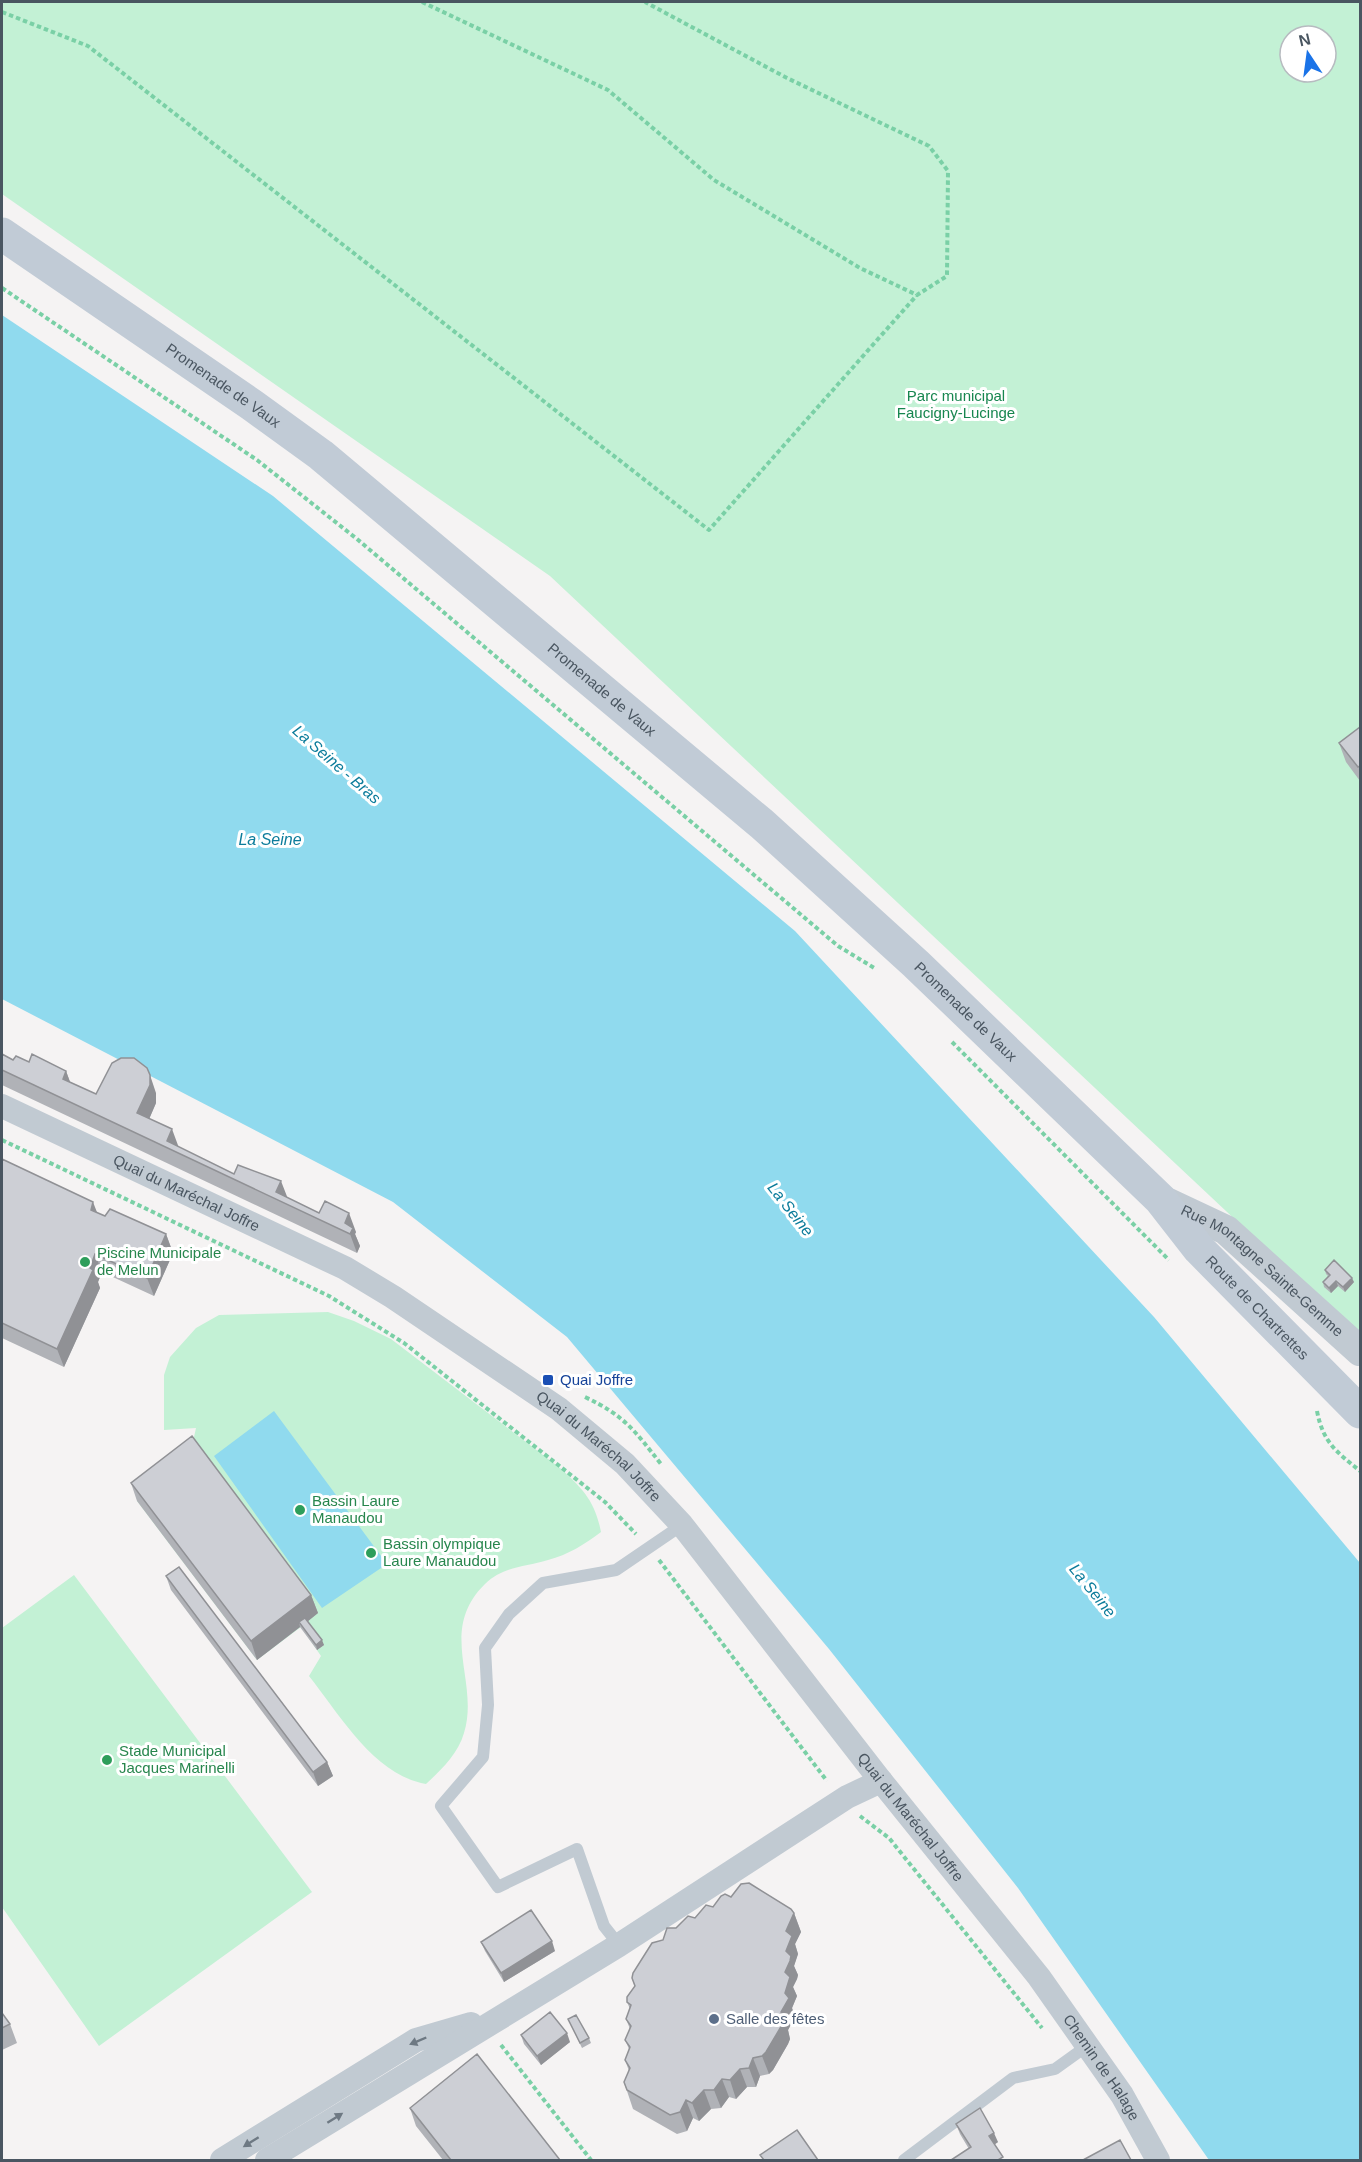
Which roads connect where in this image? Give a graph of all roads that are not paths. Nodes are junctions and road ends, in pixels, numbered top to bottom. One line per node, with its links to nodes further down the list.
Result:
1 (2, 234): 3 (main road, Promenade de Vaux)
2 (2, 1106): 6 (street, Quai du Maréchal Joffre)
3 (1160, 1198): 4 (street, Rue Montagne Sainte-Gemme); 5 (main road, Route de Chartrettes)
4 (1360, 1351)
5 (1360, 1412)
6 (682, 1526): 7 (street, Quai du Maréchal Joffre); 8 (lane)
7 (881, 1781): 8 (street); 9 (street, Quai du Maréchal Joffre)
8 (619, 1945): 10 (street)
9 (1039, 1977): 11 (street, Chemin de Halage)
10 (513, 2011): 12 (street, one-way to 12); 13 (street, one-way to 10)
11 (1079, 2052): 14 (lane); 15 (street, Chemin de Halage)
12 (222, 2160)
13 (267, 2160)
14 (904, 2160)
15 (1158, 2160)

